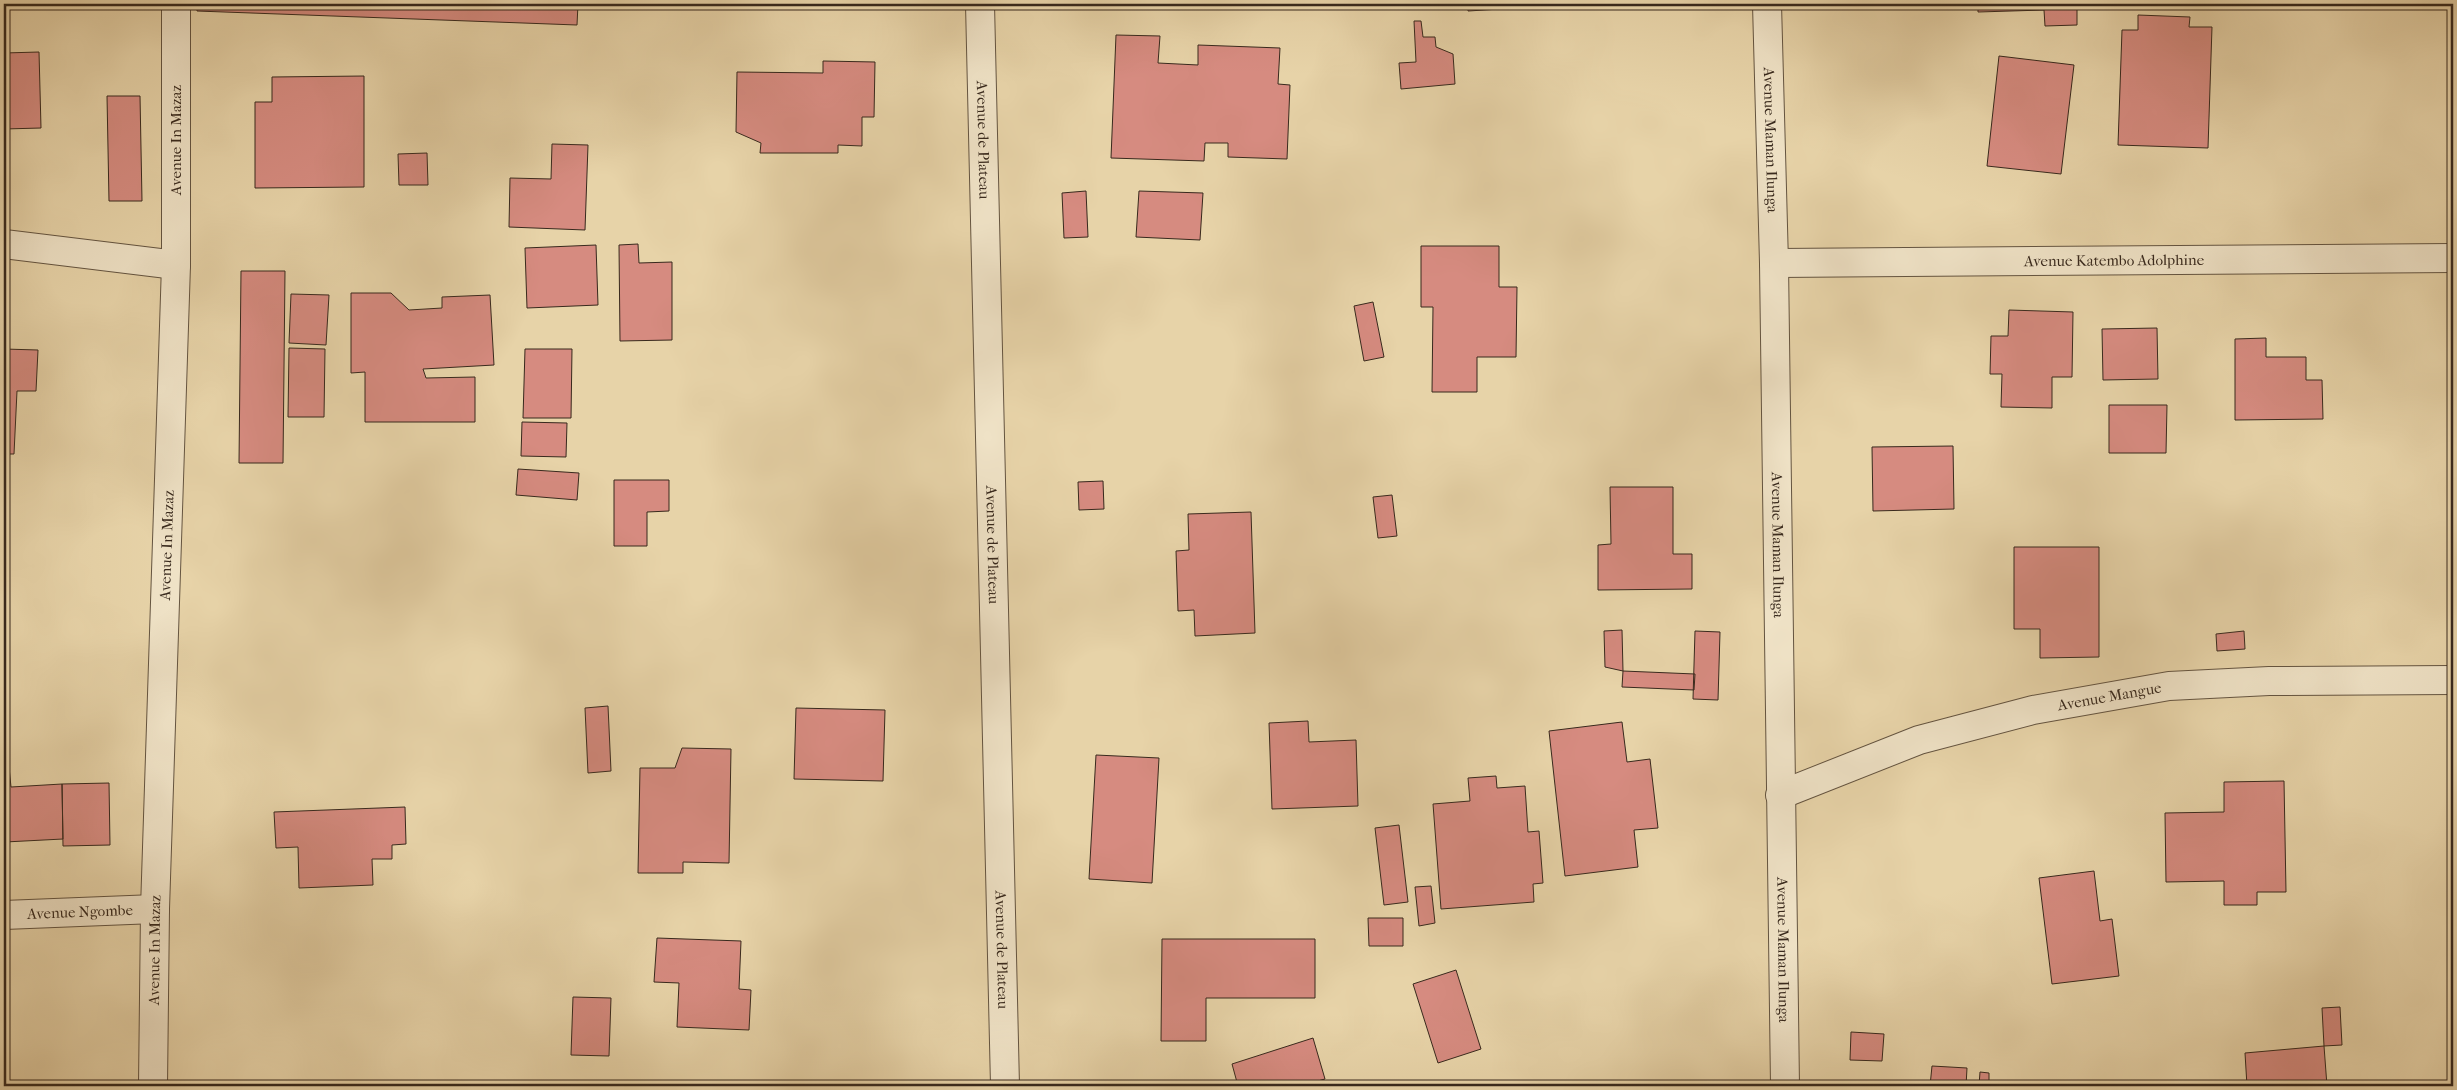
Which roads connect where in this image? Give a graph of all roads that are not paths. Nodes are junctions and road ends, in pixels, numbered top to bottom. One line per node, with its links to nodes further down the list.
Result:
1 (176, 4): 7 (street, Avenue In Mazaz)
2 (980, 4): 13 (street, Avenue de Plateau)
3 (1767, 4): 6 (street, Avenue Maman Ilunga)
4 (4, 244): 7 (street)
5 (2453, 258): 6 (street, Avenue Katembo Adolphine)
6 (1774, 263): 9 (street, Avenue Maman Ilunga)
7 (176, 265): 10 (street, Avenue In Mazaz)
8 (2453, 680): 9 (street, Avenue Mangue)
9 (1780, 795): 14 (street, Avenue Maman Ilunga)
10 (155, 909): 11 (street, Avenue Ngombe); 12 (street, Avenue In Mazaz)
11 (4, 915)
12 (153, 1086)
13 (1005, 1086)
14 (1786, 1086)

